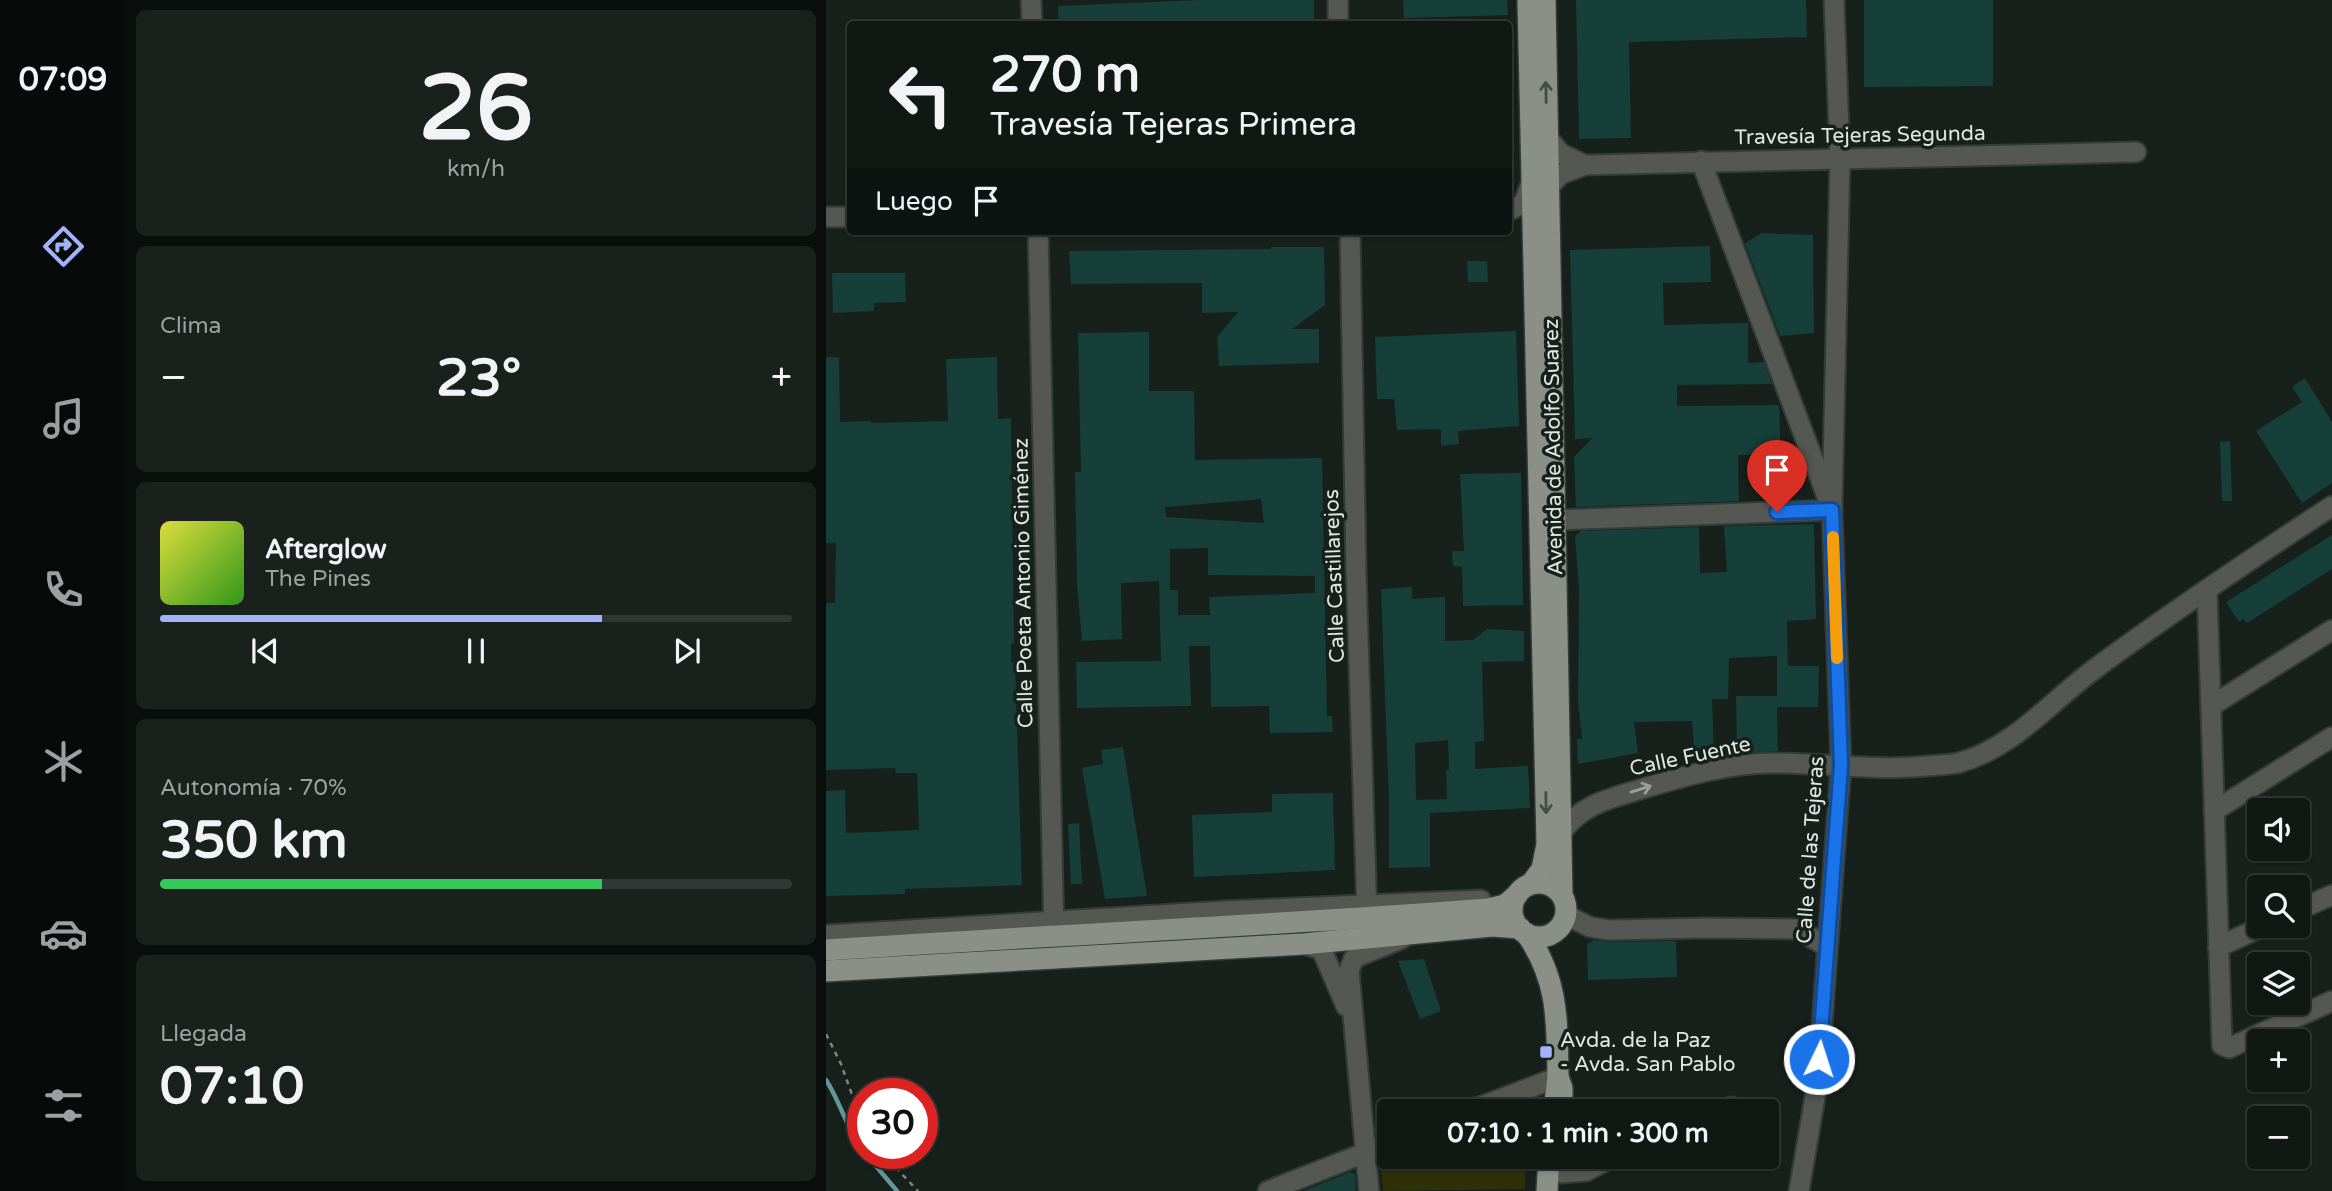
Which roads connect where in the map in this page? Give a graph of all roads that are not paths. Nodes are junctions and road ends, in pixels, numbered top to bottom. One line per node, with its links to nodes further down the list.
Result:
1 (1031, 0): 6 (street)
2 (1338, 0): 7 (street)
3 (1528, 0): 13 (main road, Avenida de Adolfo Suarez)
4 (1545, 0): 8 (main road, Avenida de Adolfo Suarez, one-way to 4)
5 (1834, 0): 10 (street, Calle de las Tejeras)
6 (1032, 21)
7 (1338, 21)
8 (1548, 138): 12 (street); 13 (main road, Avenida de Adolfo Suarez)
9 (2136, 152): 10 (street, Travesía Tejeras Segunda)
10 (1840, 158): 11 (street, Travesía Tejeras Segunda); 22 (street, Calle de las Tejeras)
11 (1701, 161): 12 (street, Travesía Tejeras Segunda); 22 (street)
12 (1585, 165): 13 (street)
13 (1540, 183): 14 (street); 20 (main road, Avenida de Adolfo Suarez); 23 (main road, Avenida de Adolfo Suarez)
14 (1512, 210)
15 (1512, 215): 20 (street)
16 (826, 217): 17 (street)
17 (847, 217)
18 (1038, 235): 37 (street, Calle Poeta Antonio Giménez)
19 (1350, 235): 34 (street, Calle Castillarejos)
20 (1533, 236): 31 (main road, Avenida de Adolfo Suarez, one-way to 31)
21 (2332, 506): 24 (street, Calle Fuente)
22 (1832, 510): 23 (street); 28 (street, Calle de las Tejeras)
23 (1555, 520): 30 (main road, Avenida de Adolfo Suarez)
24 (2207, 590): 26 (street); 28 (street, Calle Fuente)
25 (2332, 630): 26 (street)
26 (2211, 706): 29 (street)
27 (2332, 737): 29 (street)
28 (1841, 765): 30 (street, Calle Fuente, one-way to 28); 43 (street, Calle de las Tejeras)
29 (2214, 811): 44 (street)
30 (1562, 832): 35 (main road, Avenida de Adolfo Suarez)
31 (1524, 890): 34 (main road); 35 (main road); 38 (main road)
32 (2332, 895): 33 (street)
33 (2310, 905)
34 (1367, 911): 36 (street); 37 (main road); 45 (street)
35 (1563, 911): 38 (main road); 43 (street); 50 (main road, Avenida de Adolfo Suarez)
36 (1492, 926): 38 (main road); 41 (main road)
37 (1054, 928): 40 (street); 45 (street); 46 (main road); 48 (street)
38 (1523, 930): 50 (main road)
39 (2247, 934): 44 (street)
40 (826, 935)
41 (1410, 935): 42 (main road); 52 (street)
42 (1303, 944): 45 (main road); 52 (street)
43 (1826, 946): 64 (street, Calle de las Tejeras)
44 (2218, 947): 51 (street)
45 (1173, 949): 48 (main road)
46 (826, 950)
47 (826, 965): 48 (street)
48 (880, 968): 49 (main road)
49 (826, 971)
50 (1551, 981): 53 (main road)
51 (2332, 1001)
52 (1354, 1023): 58 (street)
53 (1558, 1077): 54 (street); 55 (main road); 56 (main road)
54 (1500, 1099)
55 (1555, 1099)
56 (1562, 1099)
57 (1377, 1148): 58 (street)
58 (1366, 1152): 61 (street); 62 (street)
59 (1558, 1169): 60 (street); 63 (main road)
60 (1590, 1169)
61 (1268, 1191)
62 (1368, 1191)
63 (1547, 1191)
64 (1798, 1191)

